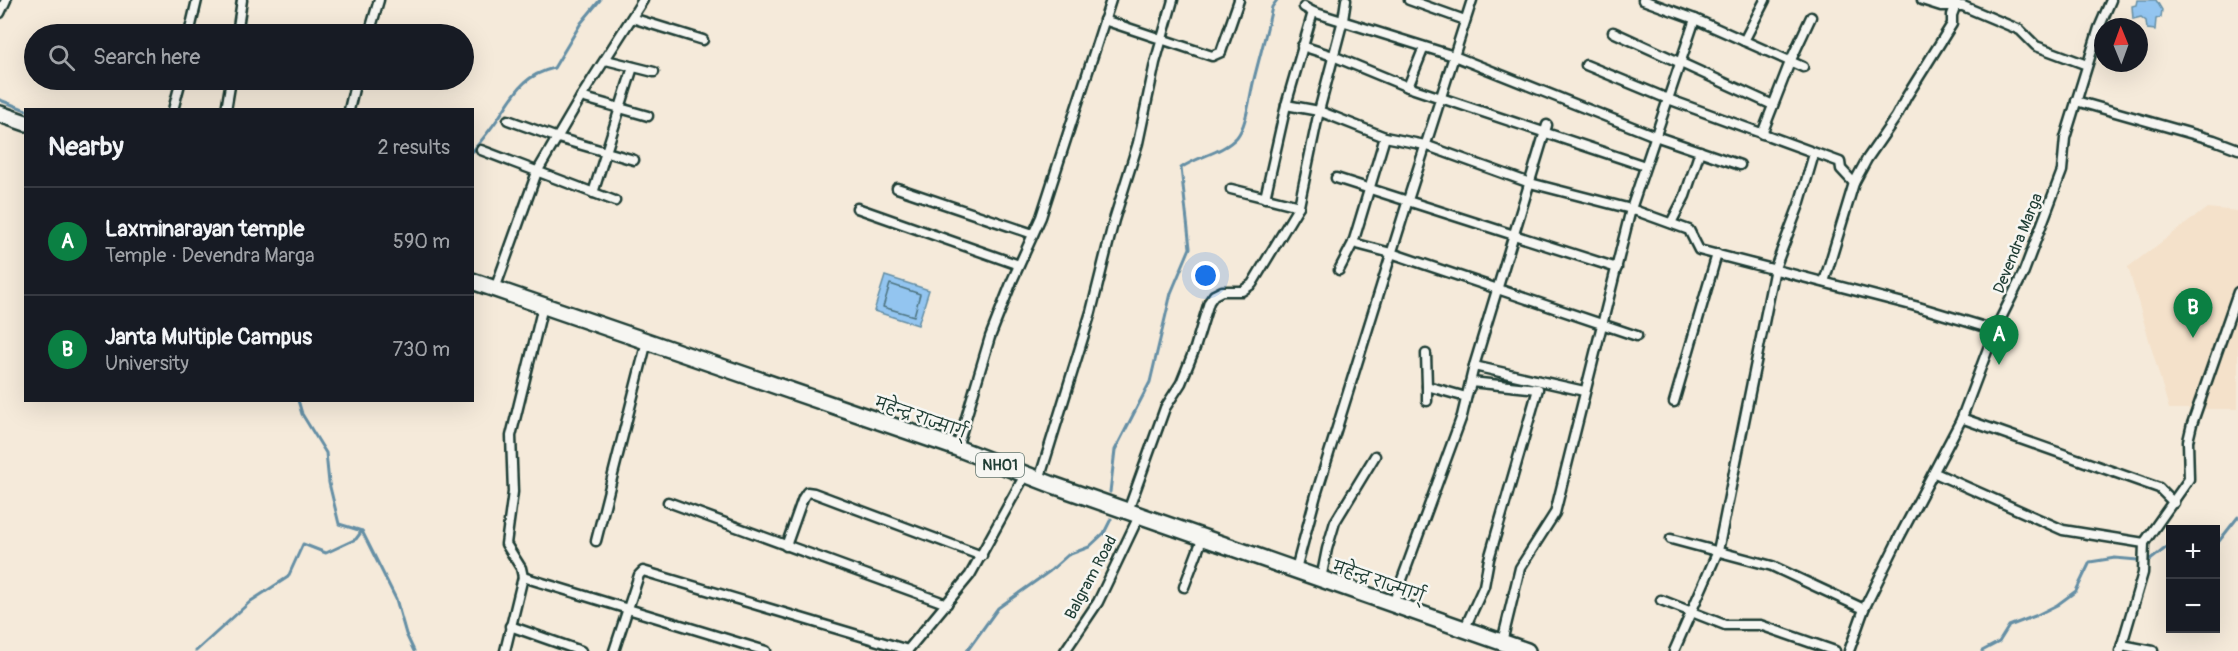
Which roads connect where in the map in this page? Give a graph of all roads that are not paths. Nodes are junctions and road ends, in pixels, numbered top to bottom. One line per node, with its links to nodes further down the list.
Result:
1 (6, 0): 19 (street)
2 (197, 0): 26 (street)
3 (242, 0): 27 (street)
4 (380, 0): 28 (street)
5 (643, 0): 21 (street)
6 (1111, 0): 23 (street)
7 (1173, 0): 31 (street)
8 (1239, 0): 31 (street)
9 (1346, 0): 24 (street, Balgram Road)
10 (1409, 0): 25 (street)
11 (1472, 0): 25 (street)
12 (1644, 0): 22 (street)
13 (1765, 0): 32 (street)
14 (1922, 0): 17 (street)
15 (2111, 0): 41 (street, Devendra Marga)
16 (1304, 7): 18 (street)
17 (1955, 7): 41 (street); 81 (street)
18 (1313, 12): 24 (street); 33 (street)
19 (0, 13)
20 (1811, 17): 38 (street)
21 (632, 18): 30 (street); 37 (street)
22 (1695, 19): 32 (street); 39 (street)
23 (1104, 20): 31 (street); 93 (street)
24 (1343, 20): 34 (street); 35 (street, Balgram Road)
25 (1466, 20): 36 (street)
26 (191, 24)
27 (238, 24)
28 (372, 24)
29 (1613, 32): 39 (street)
30 (703, 40)
31 (1161, 40): 124 (street)
32 (1744, 41): 38 (street)
33 (1302, 46): 35 (street); 53 (street)
34 (1424, 47): 36 (street); 45 (street)
35 (1333, 56): 45 (street); 59 (street, Balgram Road)
36 (1454, 56): 49 (street); 66 (street)
37 (606, 60): 42 (street); 50 (street)
38 (1790, 62): 43 (street); 54 (street)
39 (1680, 63): 51 (street); 54 (street)
40 (1586, 65): 51 (street)
41 (2087, 65): 52 (street, Devendra Marga)
42 (633, 66): 44 (street); 58 (street)
43 (1803, 67)
44 (654, 72)
45 (1408, 87): 49 (street)
46 (178, 90): 55 (street)
47 (229, 90): 56 (street)
48 (354, 90): 57 (street)
49 (1442, 97): 64 (street); 69 (street)
50 (581, 98): 58 (street); 68 (street)
51 (1668, 99): 65 (street); 66 (street)
52 (2076, 101): 70 (street); 109 (street, Devendra Marga)
53 (1286, 105): 59 (street); 86 (street)
54 (1773, 105): 65 (street)
55 (174, 108)
56 (226, 108)
57 (350, 108)
58 (620, 108): 61 (street); 73 (street)
59 (1319, 111): 67 (street); 89 (street, Balgram Road)
60 (0, 114): 63 (highway)
61 (648, 116)
62 (508, 120): 68 (street)
63 (24, 122)
64 (1546, 129): 77 (street); 80 (street)
65 (1762, 134): 74 (street)
66 (1655, 136): 72 (street); 77 (street)
67 (1385, 137): 69 (street); 83 (street)
68 (558, 138): 73 (street); 78 (street)
69 (1425, 145): 80 (street); 87 (street)
70 (2238, 149)
71 (481, 150): 78 (street)
72 (1700, 151): 76 (street); 92 (street)
73 (605, 152): 75 (street); 85 (street)
74 (1815, 154): 81 (street); 100 (street)
75 (634, 160)
76 (1740, 165)
77 (1644, 166): 91 (street)
78 (537, 172): 85 (street); 105 (street)
79 (1336, 178): 83 (street)
80 (1530, 183): 91 (street); 94 (street)
81 (1854, 183): 103 (street)
82 (897, 188): 93 (street)
83 (1369, 188): 87 (street); 95 (street)
84 (1231, 189): 86 (street)
85 (593, 193): 88 (street)
86 (1265, 198): 89 (street)
87 (1408, 200): 94 (street); 96 (street)
88 (615, 201)
89 (1299, 206): 127 (street, Balgram Road)
90 (857, 208): 98 (street)
91 (1631, 209): 92 (street); 99 (street)
92 (1671, 223): 97 (street)
93 (1033, 234): 98 (street)
94 (1514, 236): 99 (street); 104 (street)
95 (1353, 243): 96 (street); 101 (street)
96 (1391, 253): 104 (street); 135 (street)
97 (1717, 254): 100 (street); 118 (street)
98 (1019, 265): 121 (street)
99 (1617, 268): 108 (street)
100 (1775, 268): 103 (street); 133 (street)
101 (1339, 270)
102 (474, 282): 105 (highway, महेन्द्र राज्मार्ग् / NH01)
103 (1824, 282): 109 (street)
104 (1499, 289): 108 (street); 113 (street)
105 (495, 290): 107 (highway, महेन्द्र राज्मार्ग् / NH01)
106 (2238, 292): 126 (street)
107 (543, 306): 111 (highway, महेन्द्र राज्मार्ग् / NH01); 136 (street)
108 (1601, 324): 110 (street); 115 (street)
109 (1995, 330): 120 (street, Devendra Marga)
110 (1637, 336)
111 (647, 341): 121 (highway, महेन्द्र राज्मार्ग् / NH01); 130 (street)
112 (1426, 354): 114 (street)
113 (1474, 366): 115 (street); 116 (street)
114 (1427, 386): 116 (street); 117 (street)
115 (1584, 391): 147 (street)
116 (1466, 397): 119 (street)
117 (1427, 401)
118 (1674, 402)
119 (1462, 416): 141 (street); 146 (street)
120 (1961, 420): 123 (street, Devendra Marga); 126 (street)
121 (957, 448): 124 (highway, महेन्द्र राज्मार्ग् / NH01)
122 (1375, 456): 137 (street)
123 (1935, 473): 131 (street); 143 (street, Devendra Marga)
124 (1032, 477): 127 (highway, महेन्द्र राज्मार्ग् / NH01); 134 (street)
125 (668, 502): 132 (street)
126 (2174, 503): 131 (street)
127 (1134, 514): 128 (highway, महेन्द्र राज्मार्ग् / NH01); 154 (street, Balgram Road)
128 (1203, 537): 135 (highway, महेन्द्र राज्मार्ग् / NH01); 138 (street)
129 (1671, 538): 133 (street)
130 (596, 541)
131 (2144, 543): 148 (street)
132 (786, 546): 134 (street); 140 (street)
133 (1718, 551): 143 (street); 144 (street)
134 (982, 556): 140 (street)
135 (1296, 569): 137 (highway, महेन्द्र राज्मार्ग् / NH01)
136 (523, 577): 142 (street); 145 (street)
137 (1321, 579): 141 (highway, महेन्द्र राज्मार्ग् / NH01)
138 (1184, 587)
139 (1661, 600): 144 (street)
140 (947, 604): 149 (street)
141 (1393, 604): 146 (highway, महेन्द्र राज्मार्ग् / NH01)
142 (629, 609): 149 (street); 152 (street); 153 (street)
143 (1864, 609): 158 (street, Devendra Marga)
144 (1690, 612): 156 (street); 157 (street)
145 (510, 626): 150 (street); 151 (street)
146 (1464, 630): 147 (highway, महेन्द्र राज्मार्ग् / NH01)
147 (1502, 642): 155 (highway, महेन्द्र राज्मार्ग् / NH01)
148 (2121, 648): 159 (street)
149 (908, 650)
150 (505, 651)
151 (580, 651)
152 (614, 651)
153 (766, 651)
154 (1065, 651)
155 (1527, 651)
156 (1674, 651)
157 (1835, 651)
158 (1849, 651)
159 (2153, 651)

